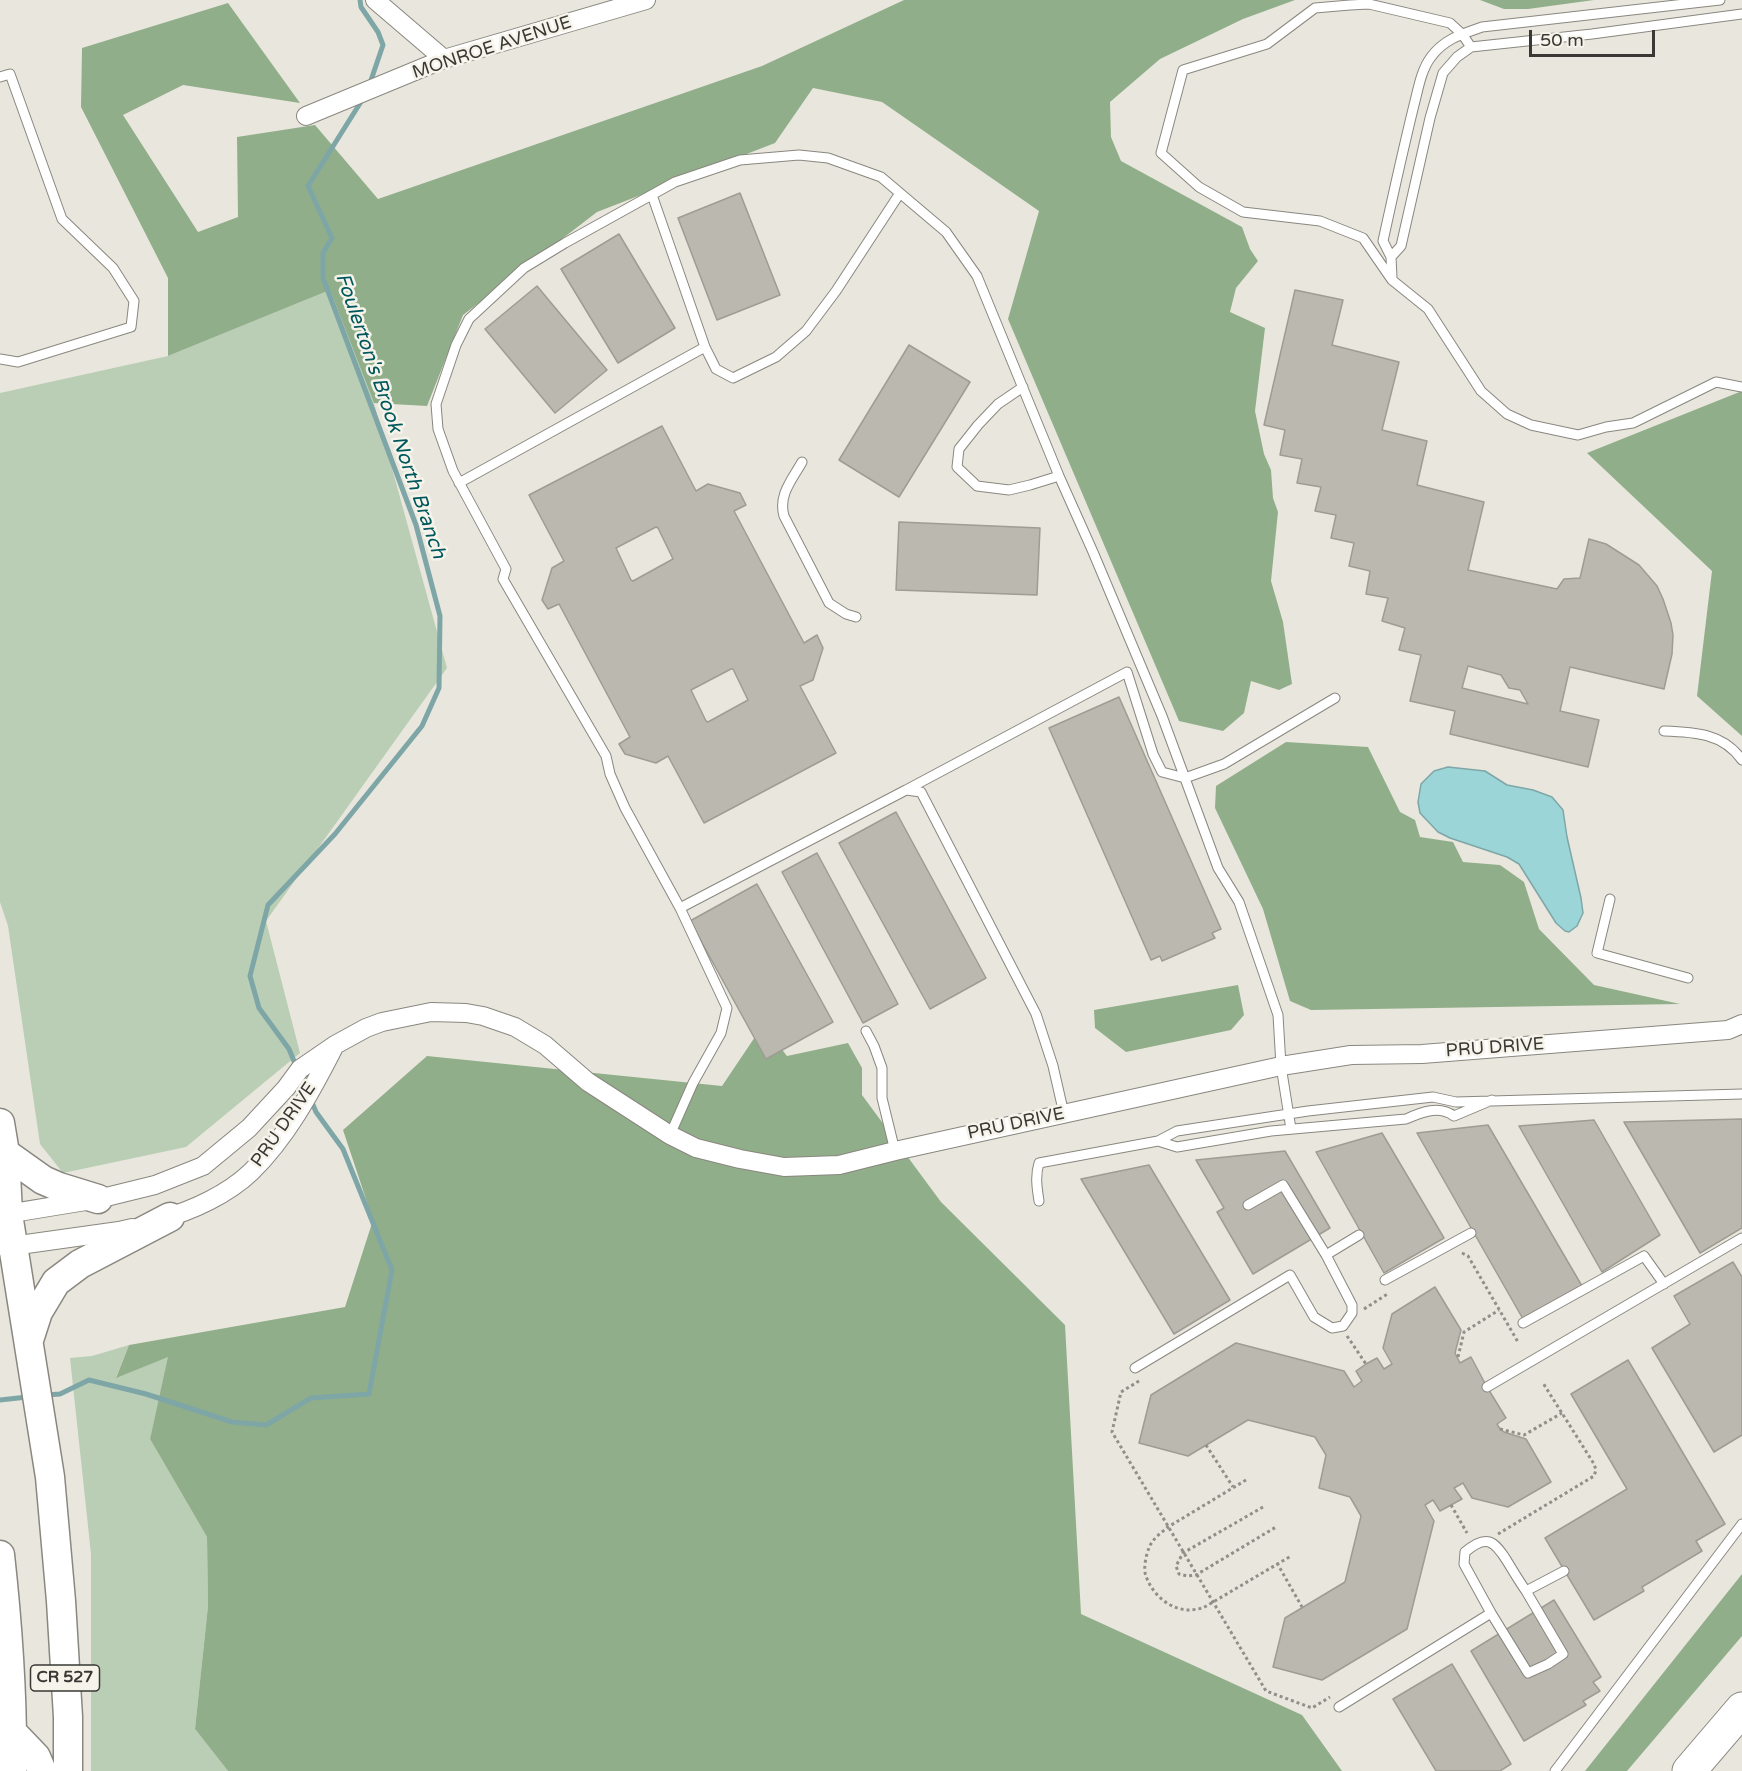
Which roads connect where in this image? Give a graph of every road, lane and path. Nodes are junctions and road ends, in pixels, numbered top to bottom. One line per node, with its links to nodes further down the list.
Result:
1 (375, 0): 11 (street)
2 (646, 0): 11 (street, MONROE AVENUE)
3 (1720, 0): 4 (lane)
4 (1653, 8): 5 (lane); 7 (lane)
5 (1589, 14): 8 (lane); 9 (lane)
6 (1742, 14): 7 (lane)
7 (1654, 25): 9 (lane)
8 (1462, 34): 10 (lane); 16 (lane); 17 (lane)
9 (1592, 34): 10 (lane)
10 (1471, 47): 16 (lane)
11 (444, 59): 13 (street, MONROE AVENUE)
12 (0, 77): 19 (lane)
13 (306, 116)
14 (900, 193): 15 (lane); 18 (lane); 20 (lane)
15 (652, 195): 18 (lane); 24 (lane)
16 (1391, 257): 17 (lane)
17 (1392, 279): 21 (lane)
18 (705, 347): 24 (lane)
19 (0, 359)
20 (1023, 387): 23 (lane); 23 (lane)
21 (1742, 387)
22 (802, 462): 25 (lane)
23 (1059, 476): 29 (lane)
24 (459, 483): 32 (lane)
25 (856, 617)
26 (1335, 699): 29 (lane)
27 (1664, 731): 28 (lane)
28 (1742, 760)
29 (1185, 778): 30 (lane); 37 (lane)
30 (906, 790): 32 (lane); 40 (lane)
31 (1610, 899): 33 (lane)
32 (680, 908): 44 (lane)
33 (1688, 978)
34 (1742, 1024): 37 (street, PRU DRIVE)
35 (866, 1031): 46 (lane)
36 (335, 1045): 44 (street, PRU DRIVE); 48 (street, PRU DRIVE); 52 (street, PRU DRIVE)
37 (1281, 1066): 40 (street, PRU DRIVE); 41 (lane)
38 (1742, 1094): 39 (lane)
39 (1492, 1100): 41 (lane); 43 (lane)
40 (1064, 1114): 46 (street, PRU DRIVE)
41 (1289, 1114): 43 (lane); 45 (lane)
42 (0, 1123): 47 (main road, CR 527)
43 (1291, 1129): 45 (lane)
44 (670, 1135): 46 (street, PRU DRIVE)
45 (1158, 1141): 49 (lane)
46 (895, 1151)
47 (5, 1153): 48 (main road); 51 (main road, CR 527)
48 (98, 1199): 51 (street, PRU DRIVE)
49 (1039, 1201)
50 (1248, 1205): 58 (lane)
51 (4, 1214): 56 (main road, CR 527)
52 (170, 1217): 56 (street, PRU DRIVE); 66 (main road)
53 (1471, 1233): 59 (lane)
54 (1359, 1235): 58 (lane)
55 (1742, 1238): 60 (lane)
56 (6, 1246): 66 (main road, CR 527)
57 (1456, 1253): 62 (path)
58 (1326, 1255): 70 (lane)
59 (1384, 1280)
60 (1664, 1284): 64 (lane); 73 (lane)
61 (1391, 1292): 63 (path)
62 (1499, 1310): 67 (path); 68 (path)
63 (1362, 1315)
64 (1522, 1323)
65 (1346, 1335): 69 (path)
66 (28, 1342): 104 (main road, CR 527)
67 (1518, 1342)
68 (1458, 1357)
69 (1366, 1364)
70 (1135, 1368)
71 (1141, 1380): 82 (path)
72 (1543, 1383): 74 (path)
73 (1487, 1387)
74 (1562, 1413): 75 (path); 86 (path)
75 (1500, 1429)
76 (1206, 1445): 78 (path)
77 (1246, 1480): 78 (path)
78 (1233, 1487): 82 (path)
79 (1451, 1505): 85 (path)
80 (1263, 1507): 88 (path)
81 (1742, 1524): 105 (lane)
82 (1168, 1527): 88 (path); 95 (path)
83 (1276, 1527): 93 (path)
84 (1476, 1532): 85 (path)
85 (1467, 1533): 87 (path)
86 (1491, 1533)
87 (1462, 1539)
88 (1183, 1553): 93 (path); 93 (path)
89 (0, 1555): 101 (main road, CR 527)
90 (1291, 1556): 91 (path)
91 (1277, 1563): 95 (path); 96 (path)
92 (1564, 1571): 94 (lane)
93 (1197, 1575): 95 (path)
94 (1526, 1591): 97 (lane); 97 (lane)
95 (1213, 1603): 98 (path)
96 (1302, 1607)
97 (1491, 1612): 99 (lane)
98 (1332, 1696)
99 (1339, 1707)
100 (1742, 1709): 106 (highway)
101 (6, 1735): 102 (main road, CR 527); 103 (main road)
102 (12, 1771)
103 (42, 1771)
104 (68, 1771)
105 (1555, 1771)
106 (1689, 1771)

